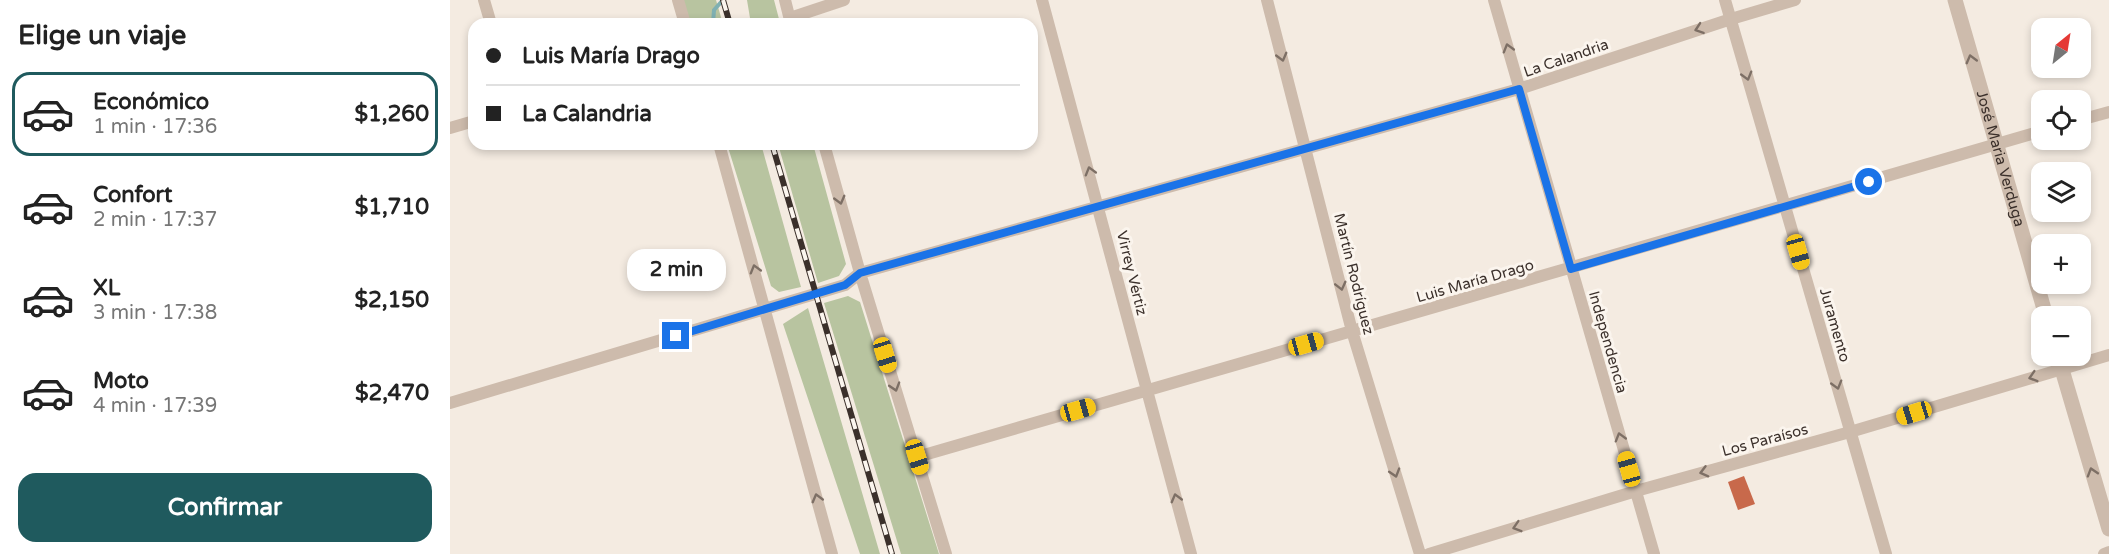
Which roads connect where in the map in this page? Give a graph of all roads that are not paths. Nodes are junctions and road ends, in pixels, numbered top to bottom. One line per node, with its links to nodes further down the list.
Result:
1 (484, 0): 11 (street)
2 (678, 0): 12 (street)
3 (785, 0): 13 (street)
4 (844, 0): 14 (street)
5 (1042, 0): 26 (street, Virrey Vértiz, one-way to 5)
6 (1267, 0): 23 (street, Martín Rodríguez, one-way to 23)
7 (1494, 0): 16 (street, Independencia, one-way to 7)
8 (1725, 0): 15 (street, Juramento)
9 (1795, 0): 15 (street, La Calandria)
10 (1955, 0): 22 (street, José Maria Verduga, one-way to 10)
11 (489, 18)
12 (683, 18)
13 (790, 18)
14 (799, 18)
15 (1731, 19): 16 (street, La Calandria, one-way to 16); 27 (street, Juramento, one-way to 27)
16 (1519, 89): 23 (street, La Calandria); 28 (street, Independencia)
17 (2109, 112): 18 (street)
18 (2091, 117)
19 (468, 123): 20 (street)
20 (450, 128)
21 (2031, 134): 22 (street, Luis María Drago)
22 (1995, 145): 27 (street, Luis María Drago); 30 (street, José Maria Verduga)
23 (1306, 149): 26 (street, La Calandria); 32 (street, Martín Rodríguez, one-way to 32)
24 (721, 150): 31 (street, one-way to 24)
25 (826, 150): 29 (street, one-way to 29)
26 (1100, 207): 29 (street, La Calandria); 37 (street, Virrey Vértiz)
27 (1785, 207): 28 (street, Luis María Drago); 39 (street, Juramento, one-way to 39)
28 (1571, 269): 32 (street, Luis María Drago); 41 (street, Independencia, one-way to 28)
29 (860, 273): 31 (street, La Calandria); 40 (street, one-way to 40)
30 (2043, 306)
31 (766, 309): 38 (street); 44 (street, one-way to 31)
32 (1352, 331): 37 (street, Luis María Drago); 47 (street, Martín Rodríguez, one-way to 47)
33 (2109, 355): 34 (street, Los Paraísos)
34 (2091, 358)
35 (2047, 366): 39 (street, Los Paraísos, one-way to 39)
36 (2060, 366): 42 (street, one-way to 36)
37 (1147, 390): 40 (street, Luis María Drago); 46 (street, Virrey Vértiz, one-way to 37)
38 (450, 403)
39 (1850, 432): 41 (street, Los Paraísos, one-way to 41); 50 (street, Juramento)
40 (917, 457): 45 (street)
41 (1636, 491): 48 (street, Los Paraísos, one-way to 48); 49 (street, Independencia)
42 (2109, 529)
43 (2109, 552): 51 (street)
44 (832, 554)
45 (946, 554)
46 (1191, 554)
47 (1420, 554)
48 (1428, 554)
49 (1654, 554)
50 (1886, 554)
51 (2104, 554)

